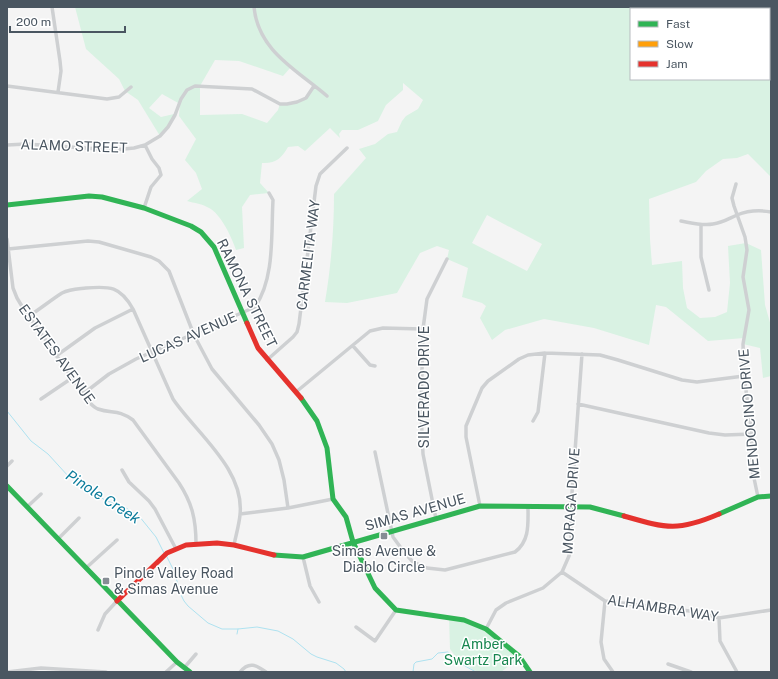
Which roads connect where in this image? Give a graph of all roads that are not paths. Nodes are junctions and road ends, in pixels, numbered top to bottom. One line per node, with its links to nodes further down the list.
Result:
1 (52, 7): 6 (street)
2 (254, 7): 5 (street)
3 (7, 86): 6 (street)
4 (131, 86): 6 (street)
5 (314, 86): 7 (street); 9 (street, ALAMO STREET)
6 (58, 92)
7 (327, 96)
8 (7, 145): 9 (street, ALAMO STREET)
9 (145, 145): 14 (street)
10 (347, 148): 35 (street, CARMELITA WAY)
11 (736, 184): 16 (street, MENDOCINO DRIVE)
12 (269, 193): 26 (street, LUCAS AVENUE)
13 (7, 205): 14 (street, RAMONA STREET)
14 (144, 208): 26 (street, RAMONA STREET)
15 (771, 212): 16 (street)
16 (737, 215): 18 (street); 37 (street, MENDOCINO DRIVE)
17 (681, 220): 18 (street)
18 (701, 225): 24 (street)
19 (7, 239): 20 (street, ESTATES AVENUE)
20 (8, 249): 22 (street, ESTATES AVENUE); 29 (street)
21 (447, 259): 28 (street, SILVERADO DRIVE)
22 (13, 288): 23 (street); 27 (street, ESTATES AVENUE)
23 (7, 289)
24 (709, 290)
25 (133, 308): 27 (street); 31 (street); 34 (street)
26 (242, 313): 29 (street, LUCAS AVENUE); 35 (street, RAMONA STREET)
27 (29, 316): 34 (street, ESTATES AVENUE)
28 (423, 329): 30 (street); 61 (street, SILVERADO DRIVE)
29 (194, 335): 31 (street, LUCAS AVENUE); 58 (street)
30 (353, 346): 36 (street); 39 (street)
31 (153, 352): 40 (street, LUCAS AVENUE); 59 (street)
32 (545, 353): 33 (street); 43 (street); 54 (street)
33 (582, 354): 37 (street); 42 (street, MORAGA DRIVE)
34 (56, 356): 38 (street, ESTATES AVENUE)
35 (267, 360): 39 (street, RAMONA STREET)
36 (375, 366)
37 (744, 376): 44 (street, MENDOCINO DRIVE)
38 (72, 378): 40 (street, ESTATES AVENUE); 41 (street)
39 (296, 392): 53 (street, RAMONA STREET)
40 (83, 394): 66 (street, ESTATES AVENUE)
41 (41, 399)
42 (578, 404): 44 (street); 57 (street, MORAGA DRIVE)
43 (533, 421)
44 (752, 434): 51 (street, MENDOCINO DRIVE)
45 (375, 452): 62 (street)
46 (12, 461): 47 (street)
47 (7, 466)
48 (122, 470): 68 (street)
49 (7, 486): 56 (street)
50 (41, 494): 56 (street)
51 (758, 496): 52 (street, SIMAS AVENUE); 57 (street, SIMAS AVENUE)
52 (771, 496)
53 (333, 499): 58 (street); 65 (street, RAMONA STREET)
54 (480, 506): 55 (street, SIMAS AVENUE); 61 (street, SIMAS AVENUE)
55 (528, 506): 57 (street, SIMAS AVENUE); 62 (street)
56 (28, 507): 63 (street)
57 (571, 507): 71 (street, MORAGA DRIVE)
58 (288, 508): 59 (street)
59 (240, 514): 67 (street)
60 (79, 518): 63 (street)
61 (436, 519): 62 (street, SIMAS AVENUE)
62 (391, 532): 65 (street, SIMAS AVENUE)
63 (58, 539): 70 (street)
64 (117, 540): 70 (street)
65 (354, 542): 69 (street, SIMAS AVENUE); 75 (street, RAMONA STREET)
66 (196, 544): 67 (street, SIMAS AVENUE); 68 (street, SIMAS AVENUE)
67 (234, 545): 69 (street, SIMAS AVENUE)
68 (175, 549): 72 (street, SIMAS AVENUE)
69 (303, 557): 74 (street)
70 (86, 568): 72 (street)
71 (562, 572): 73 (street, ALHAMBRA WAY); 79 (street, MORAGA DRIVE)
72 (117, 601): 80 (street, SIMAS AVENUE); 82 (street)
73 (605, 601): 77 (street, ALHAMBRA WAY); 92 (street)
74 (319, 602)
75 (396, 610): 78 (street); 79 (street)
76 (771, 610): 77 (street, ALHAMBRA WAY)
77 (719, 618): 94 (street)
78 (356, 627)
79 (486, 629): 91 (street)
80 (98, 630)
81 (196, 654): 84 (street)
82 (177, 662): 84 (street); 87 (street)
83 (668, 664): 93 (street)
84 (184, 668): 88 (street)
85 (7, 672): 86 (street)
86 (106, 672)
87 (166, 672)
88 (190, 672)
89 (240, 672): 90 (street)
90 (266, 672)
91 (530, 672)
92 (613, 672)
93 (691, 672)
94 (737, 672)

